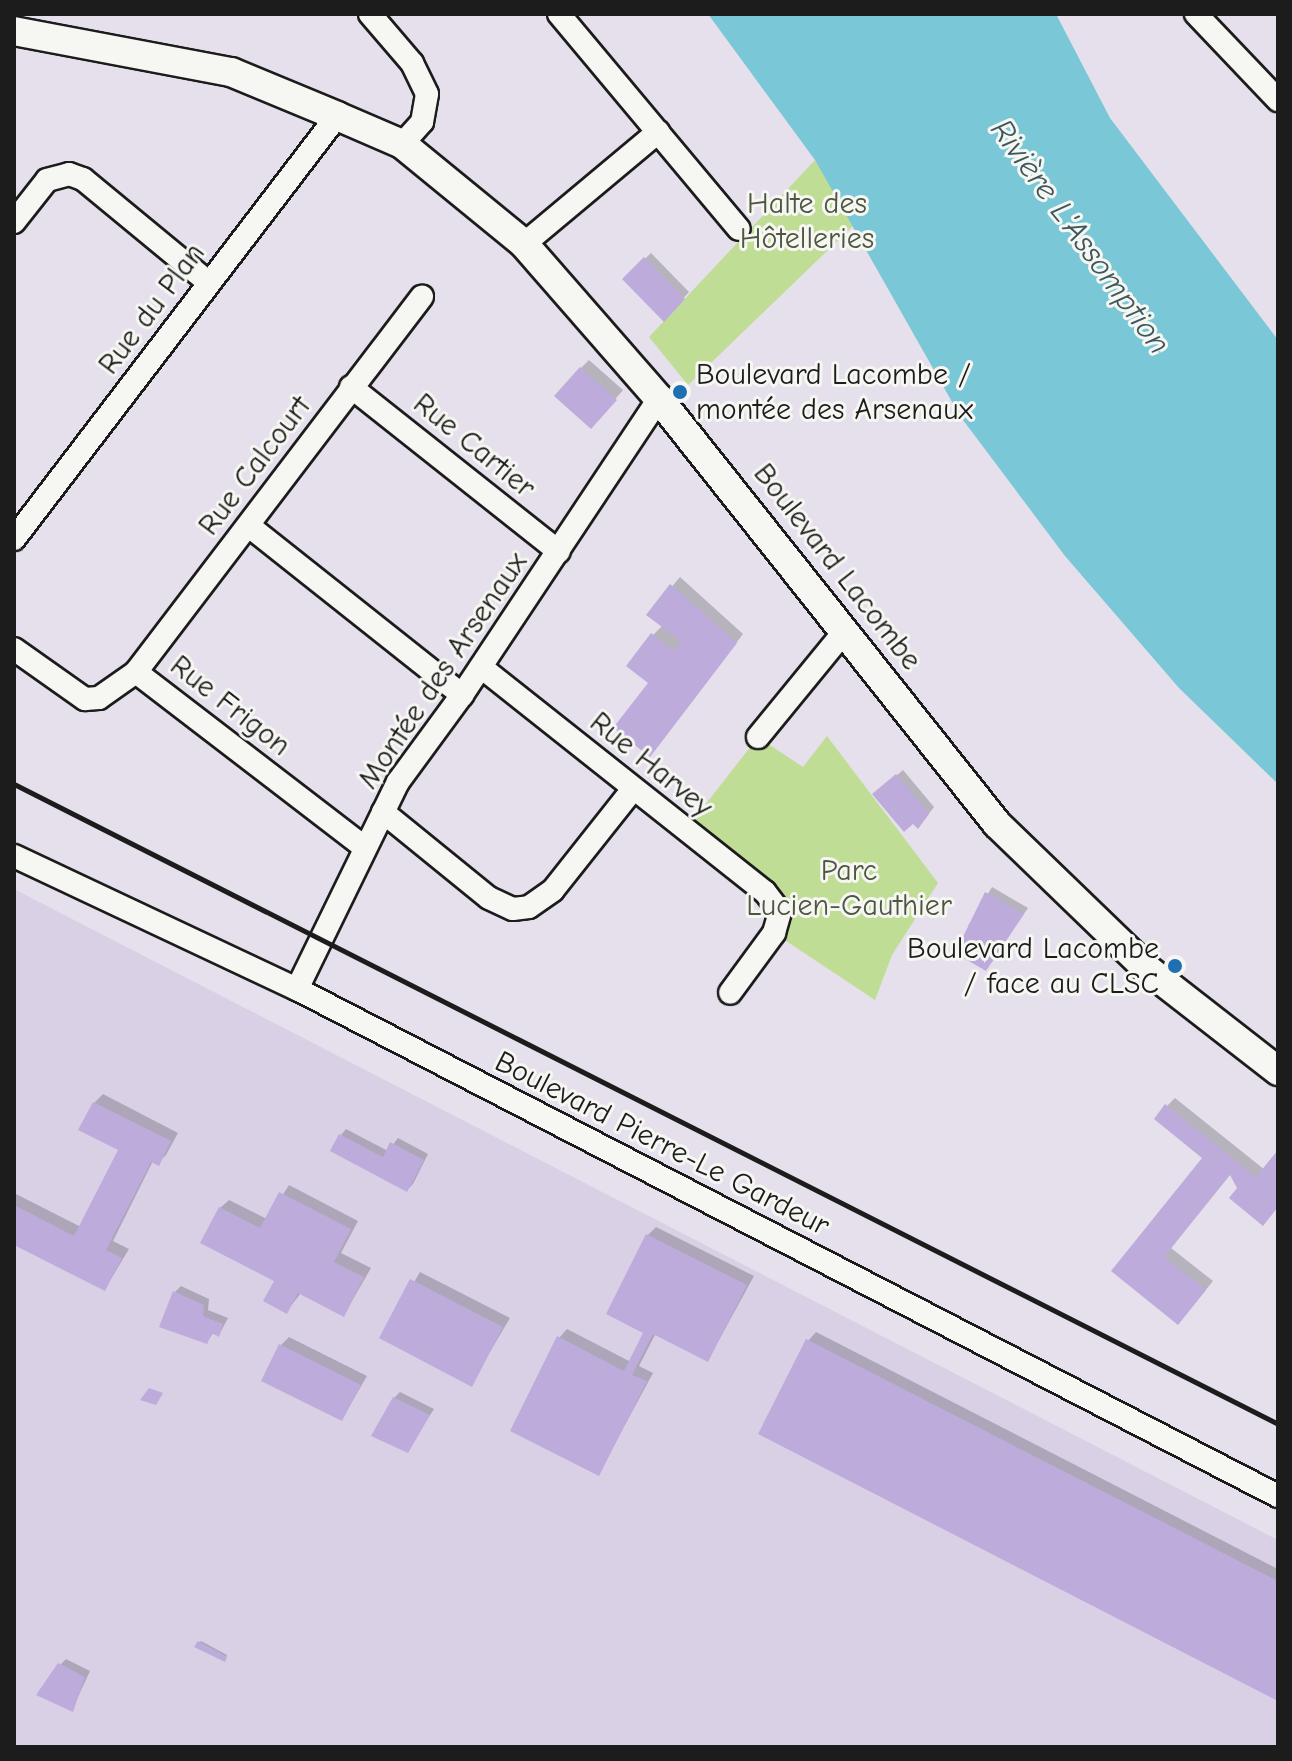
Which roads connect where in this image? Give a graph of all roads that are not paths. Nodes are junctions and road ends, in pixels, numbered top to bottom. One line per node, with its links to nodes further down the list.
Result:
1 (370, 14): 8 (street)
2 (559, 14): 7 (street)
3 (1196, 14): 5 (street)
4 (14, 31): 6 (main road, Boulevard Lacombe)
5 (1278, 100)
6 (337, 116): 8 (main road, Boulevard Lacombe); 12 (street, Rue du Plan)
7 (658, 132): 10 (street); 11 (street)
8 (402, 144): 11 (main road, Boulevard Lacombe)
9 (14, 222): 12 (street)
10 (739, 229)
11 (524, 244): 15 (main road, Boulevard Lacombe)
12 (209, 283): 17 (street, Rue du Plan)
13 (422, 297): 14 (street, Rue Calcourt)
14 (351, 387): 16 (street, Rue Calcourt); 18 (street, Rue Cartier)
15 (659, 399): 18 (street, Montée des Arsenaux); 19 (main road, Boulevard Lacombe)
16 (249, 526): 22 (street, Rue Calcourt); 23 (street)
17 (14, 539)
18 (559, 552): 21 (street, Montée des Arsenaux)
19 (844, 632): 24 (street); 31 (main road, Boulevard Lacombe)
20 (14, 649): 22 (street, Rue Frigon)
21 (481, 667): 23 (street, Montée des Arsenaux); 25 (street, Rue Harvey)
22 (136, 672): 27 (street, Rue Frigon)
23 (462, 695): 26 (street, Montée des Arsenaux)
24 (758, 737)
25 (633, 789): 26 (street); 30 (street, Rue Harvey)
26 (383, 812): 27 (street, Montée des Arsenaux)
27 (365, 848): 29 (street, Montée des Arsenaux)
28 (14, 856): 29 (street, Boulevard Pierre-Le Gardeur)
29 (297, 989): 32 (street, Boulevard Pierre-Le Gardeur)
30 (730, 993)
31 (1278, 1071)
32 (1278, 1496)

